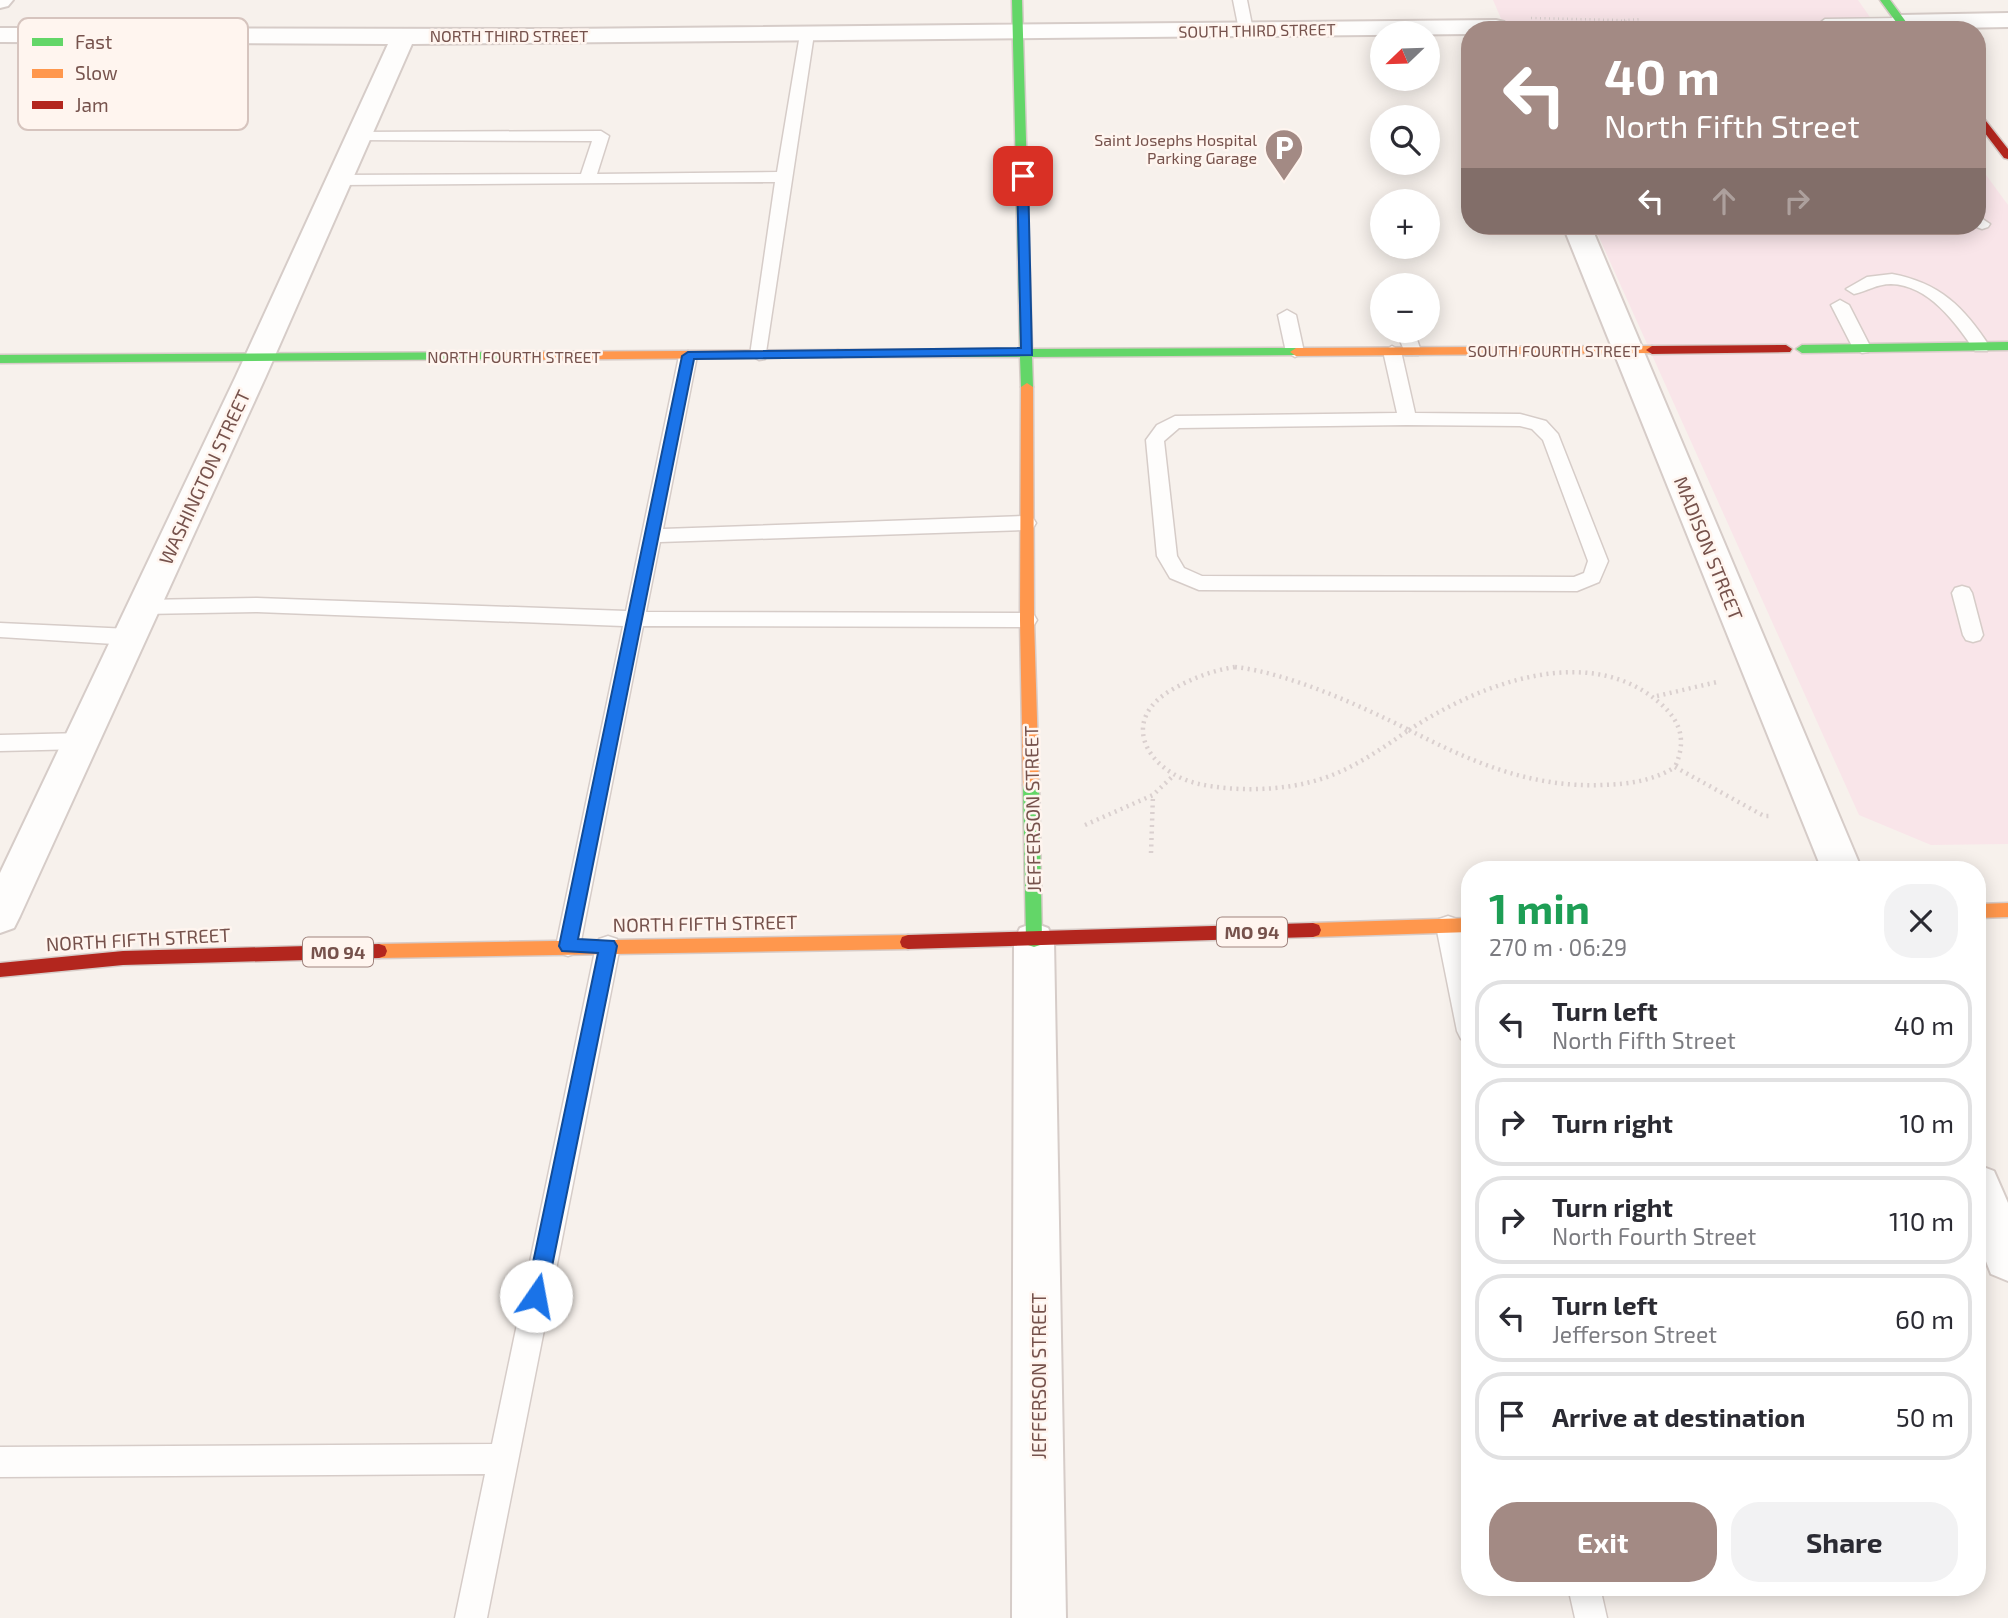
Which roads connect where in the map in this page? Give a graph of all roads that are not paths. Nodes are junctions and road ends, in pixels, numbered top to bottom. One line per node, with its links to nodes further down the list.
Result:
1 (1017, 0): 9 (street, JEFFERSON STREET)
2 (1240, 0): 8 (lane)
3 (1885, 0): 5 (street)
4 (2008, 20): 6 (street)
5 (1900, 21)
6 (1986, 21)
7 (1461, 28): 8 (street, SOUTH THIRD STREET)
8 (1246, 30): 9 (street, SOUTH THIRD STREET)
9 (1019, 32): 10 (street, NORTH THIRD STREET); 32 (street, JEFFERSON STREET)
10 (807, 34): 14 (street, NORTH THIRD STREET); 19 (lane)
11 (0, 35): 12 (street, NORTH THIRD STREET)
12 (18, 35)
13 (248, 35): 14 (street, NORTH THIRD STREET)
14 (404, 35): 16 (street, WASHINGTON STREET)
15 (1986, 128): 17 (street)
16 (358, 137): 18 (lane); 20 (street, WASHINGTON STREET)
17 (2008, 156)
18 (588, 177): 19 (lane); 20 (lane)
19 (784, 177): 34 (lane)
20 (339, 180): 35 (street, WASHINGTON STREET)
21 (1581, 235): 29 (street, MADISON STREET)
22 (1854, 289): 27 (lane)
23 (1840, 305): 28 (lane)
24 (1287, 315): 33 (lane)
25 (1409, 343): 31 (lane)
26 (2008, 346): 27 (street, SOUTH FOURTH STREET)
27 (1981, 347): 28 (street, SOUTH FOURTH STREET)
28 (1862, 348): 29 (street, SOUTH FOURTH STREET)
29 (1628, 350): 31 (street, SOUTH FOURTH STREET); 50 (street, MADISON STREET)
30 (1392, 351): 31 (street, SOUTH FOURTH STREET); 33 (street, SOUTH FOURTH STREET); 38 (lane)
31 (1412, 351)
32 (1028, 352): 33 (street, SOUTH FOURTH STREET); 34 (street, NORTH FOURTH STREET); 39 (street, JEFFERSON STREET)
33 (1295, 352)
34 (759, 355): 36 (street, NORTH FOURTH STREET)
35 (260, 356): 36 (street, NORTH FOURTH STREET); 37 (street, NORTH FOURTH STREET); 42 (street, WASHINGTON STREET)
36 (688, 356): 40 (lane)
37 (0, 359)
38 (1407, 419): 38 (lane)
39 (1026, 523): 40 (lane); 44 (street, JEFFERSON STREET)
40 (652, 536): 43 (lane)
41 (1962, 593): 46 (lane)
42 (143, 607): 43 (lane); 47 (street, WASHINGTON STREET)
43 (634, 619): 44 (lane); 57 (lane)
44 (1027, 620): 55 (street, JEFFERSON STREET)
45 (0, 630): 47 (lane)
46 (1973, 635)
47 (130, 637): 48 (street, WASHINGTON STREET)
48 (83, 741): 49 (lane); 53 (street, WASHINGTON STREET)
49 (0, 743)
50 (1838, 861)
51 (2008, 910): 52 (street)
52 (1986, 911)
53 (0, 916)
54 (1459, 925): 55 (street, MO 94); 56 (lane)
55 (1034, 940): 58 (street, NORTH FIFTH STREET / MO 94); 66 (street, JEFFERSON STREET)
56 (1461, 944)
57 (568, 946): 58 (street, NORTH FIFTH STREET / MO 94); 59 (street, NORTH FIFTH STREET / MO 94)
58 (608, 946): 62 (lane)
59 (0, 970)
60 (1986, 1205): 61 (street)
61 (2008, 1258)
62 (503, 1459): 63 (lane); 65 (lane)
63 (0, 1462)
64 (1586, 1596): 67 (lane)
65 (471, 1618)
66 (1039, 1618)
67 (1591, 1618)

